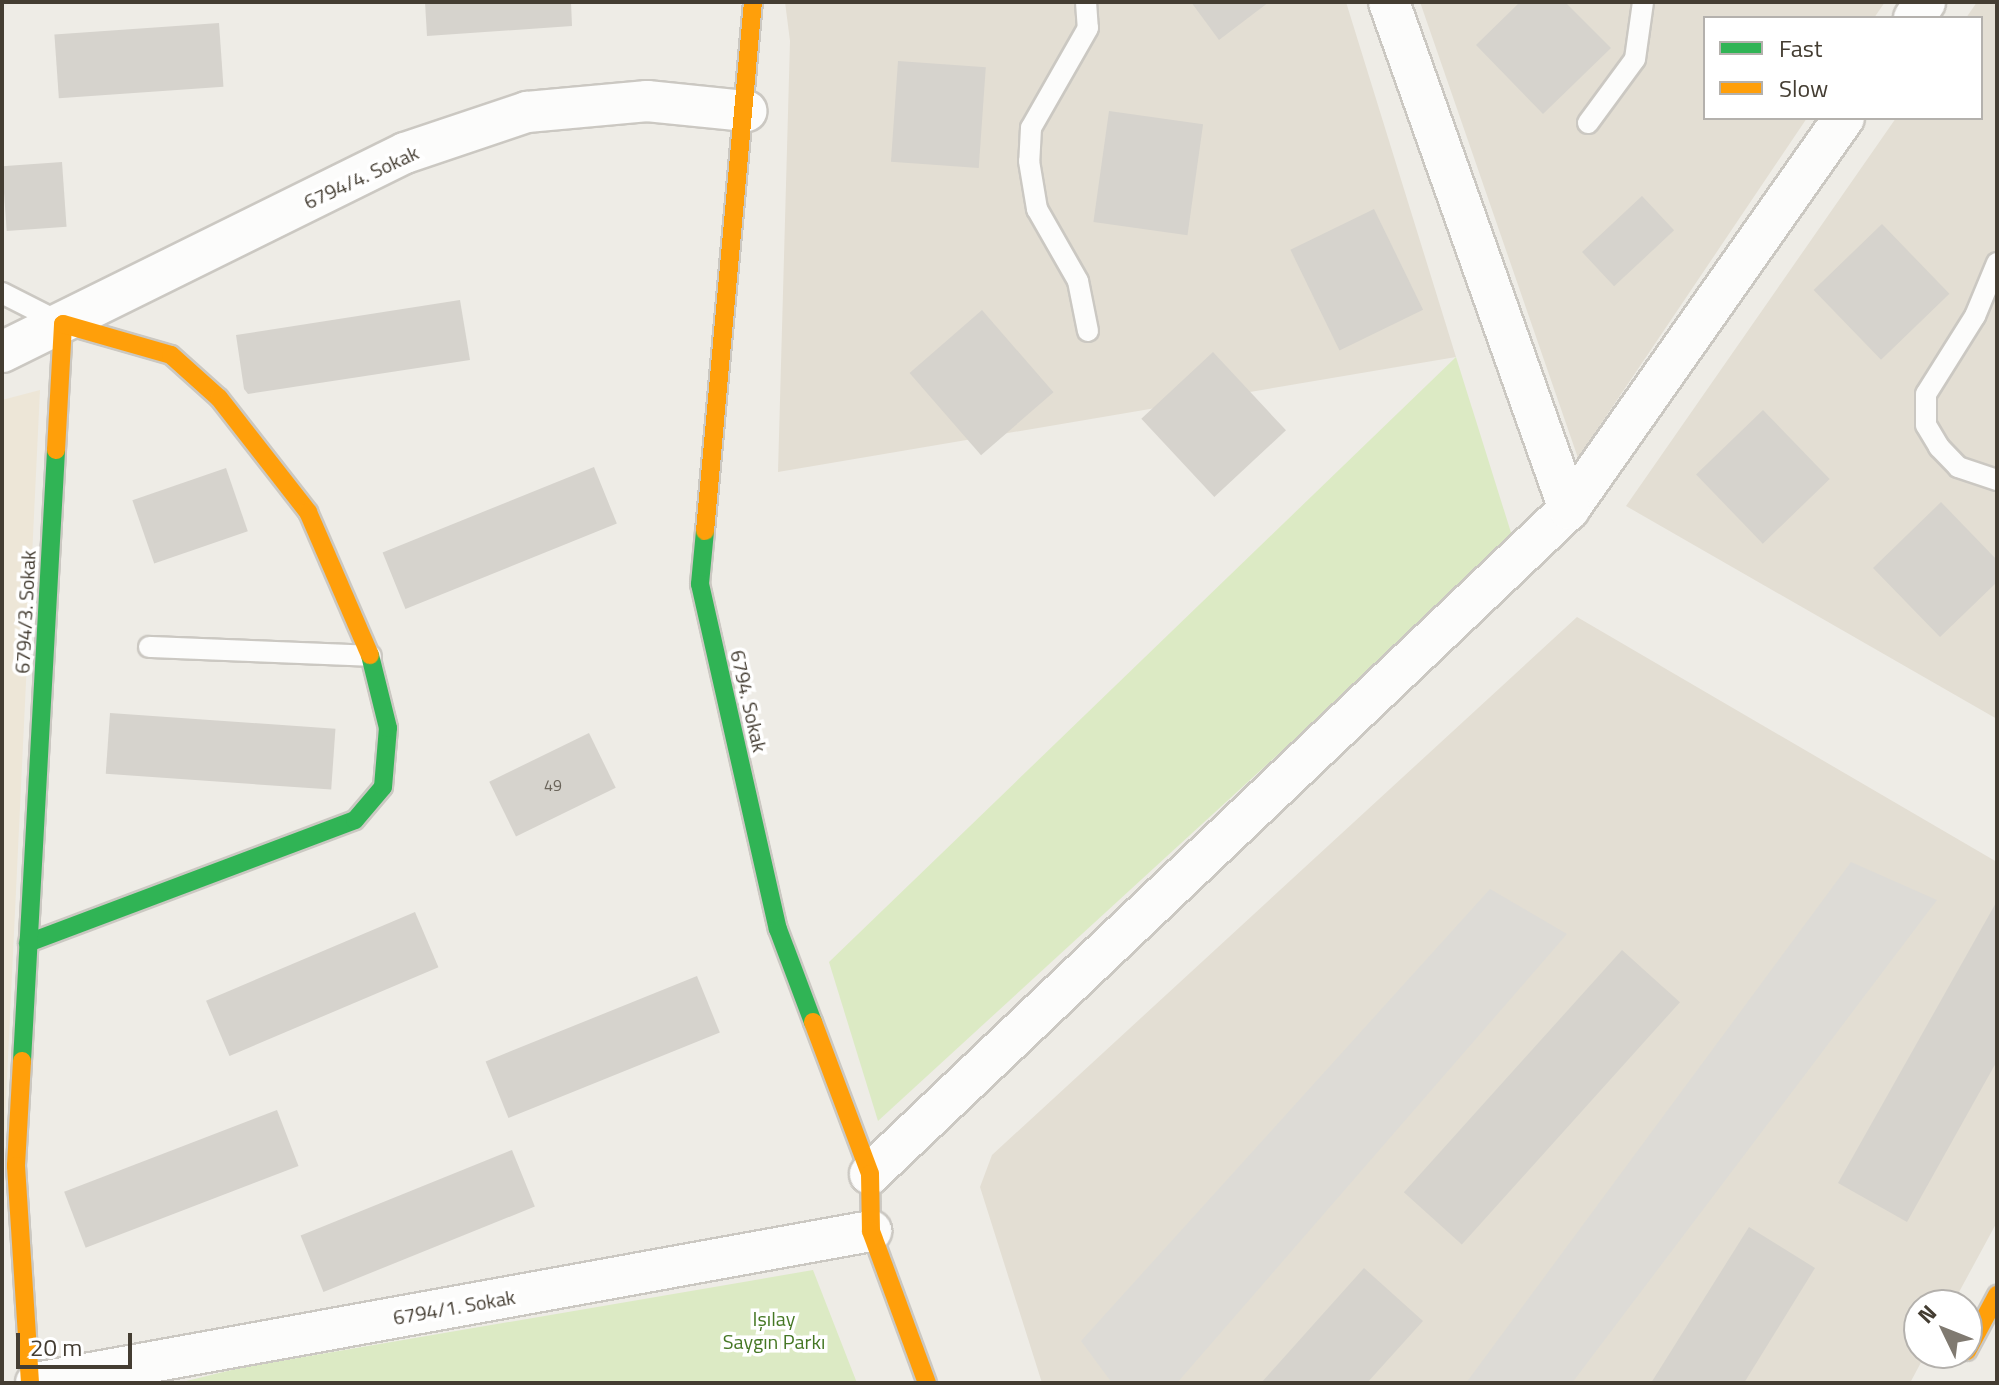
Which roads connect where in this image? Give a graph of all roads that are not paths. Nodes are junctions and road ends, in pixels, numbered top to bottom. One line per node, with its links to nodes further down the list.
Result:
1 (1086, 2): 11 (lane)
2 (1389, 2): 14 (street)
3 (1643, 2): 7 (lane)
4 (763, 5): 5 (street, 6794. Sokak)
5 (746, 111): 10 (street, 6794/4. Sokak); 18 (street, 6794. Sokak)
6 (1843, 120): 14 (street)
7 (1588, 123)
8 (1997, 263): 13 (lane)
9 (2, 293): 10 (lane)
10 (63, 324): 12 (street, 6794/4. Sokak); 16 (street); 17 (street, 6794/3. Sokak)
11 (1088, 331)
12 (2, 352)
13 (1997, 480)
14 (1569, 509): 18 (street)
15 (149, 647): 16 (lane)
16 (371, 656): 17 (street)
17 (28, 943): 24 (street, 6794/3. Sokak)
18 (870, 1174): 19 (street, 6794. Sokak)
19 (871, 1231): 25 (street, 6794/1. Sokak); 26 (street, 6794. Sokak)
20 (1997, 1295): 21 (street)
21 (1983, 1321)
22 (1957, 1369): 23 (street)
23 (1955, 1373)
24 (30, 1383)
25 (36, 1383)
26 (927, 1383)

